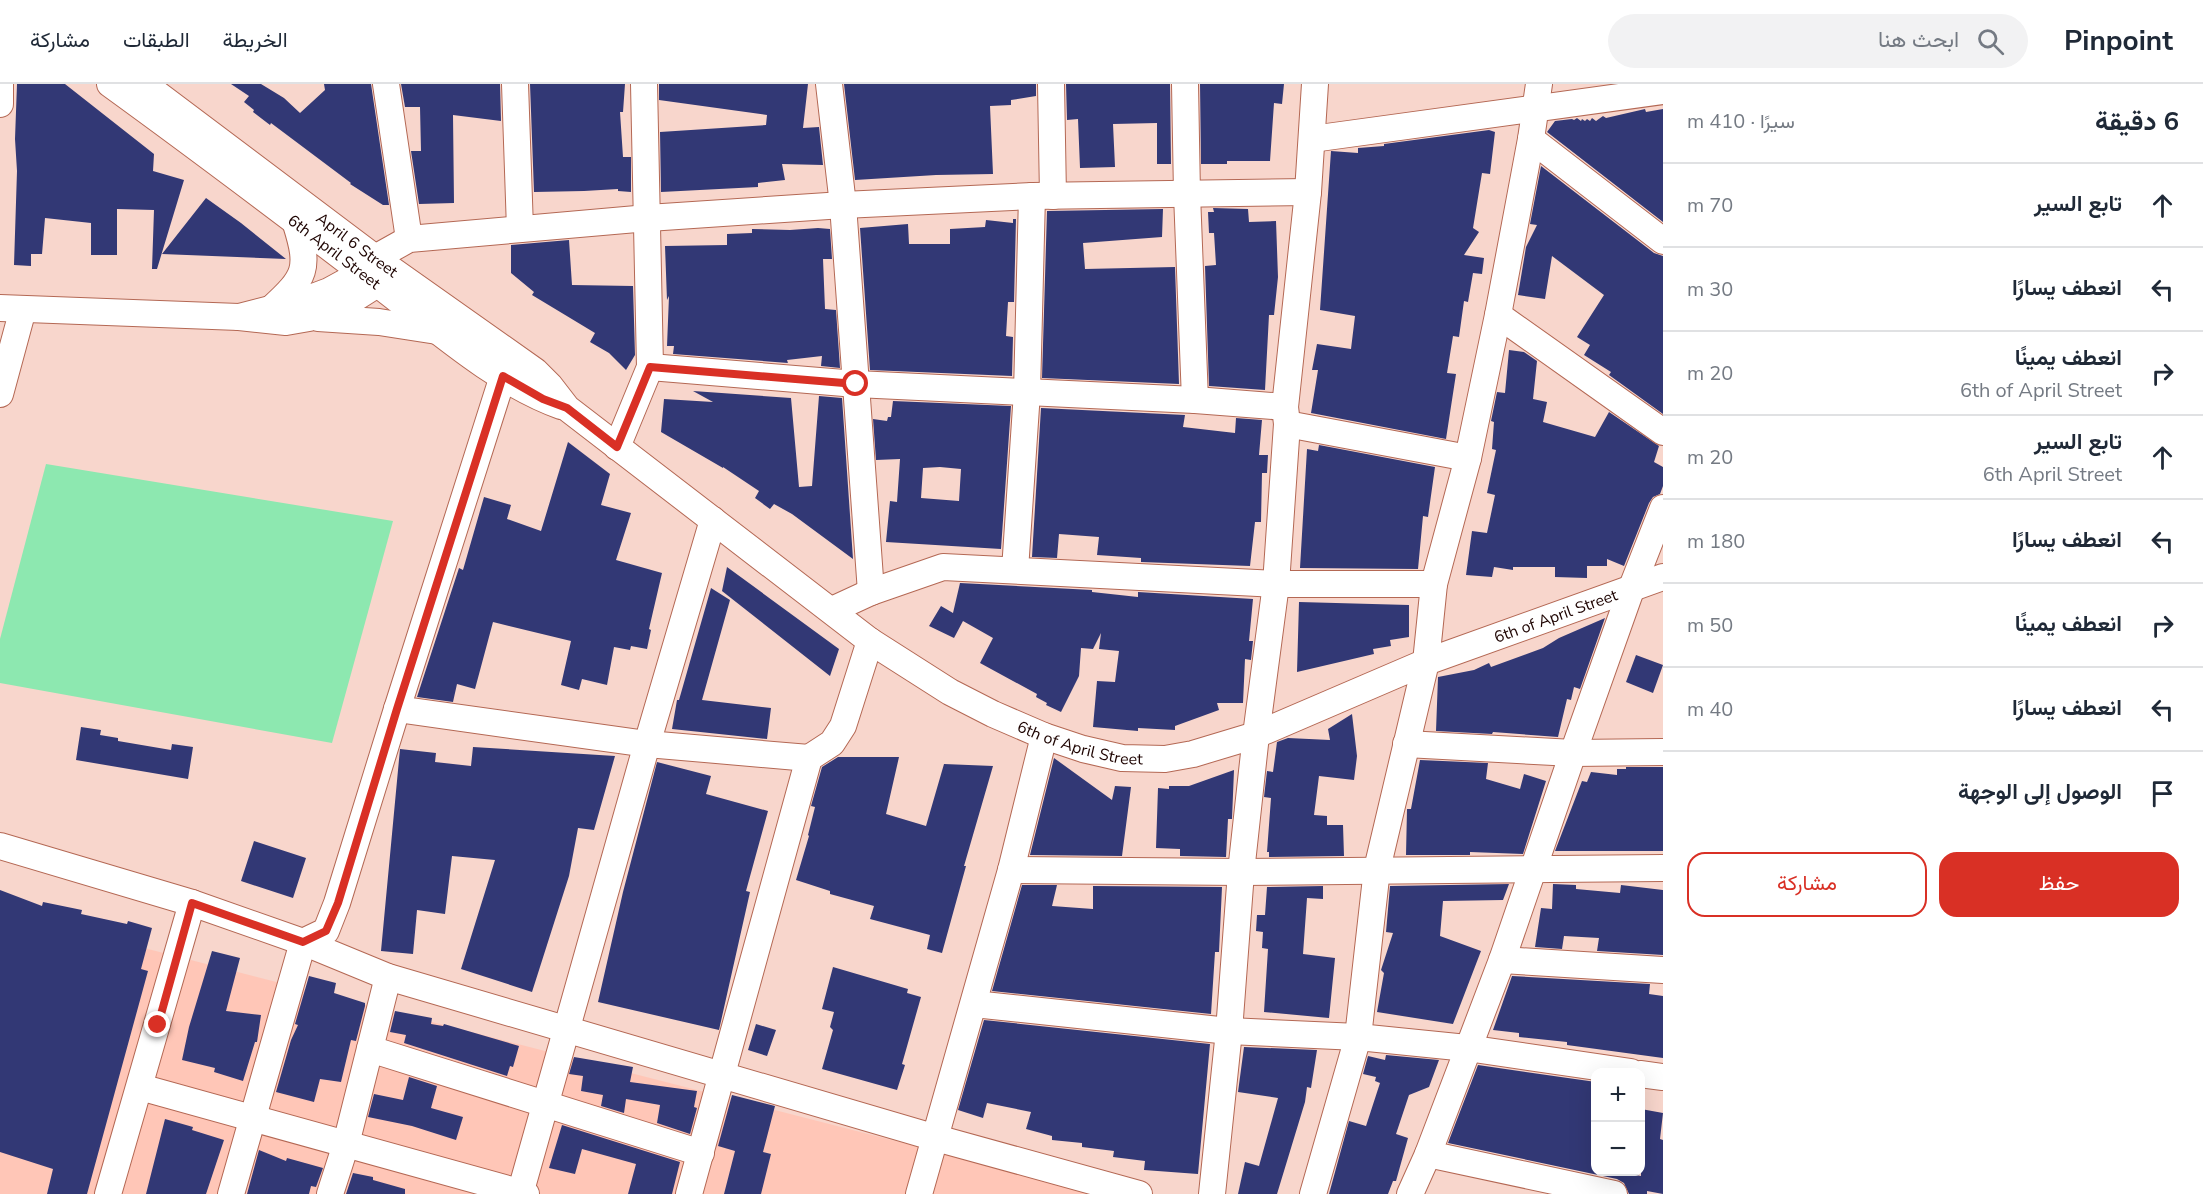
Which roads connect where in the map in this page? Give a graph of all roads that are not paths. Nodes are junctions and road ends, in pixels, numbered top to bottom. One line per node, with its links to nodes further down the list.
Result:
1 (0, 84): 13 (street)
2 (110, 84): 11 (street, 6th April Street)
3 (387, 84): 23 (street)
4 (515, 84): 22 (street)
5 (644, 84): 20 (street)
6 (829, 84): 19 (street)
7 (1051, 84): 18 (street)
8 (1185, 84): 17 (street)
9 (1315, 84): 14 (street)
10 (1663, 91): 12 (street)
11 (150, 92): 21 (street, 6th April Street); 25 (street, April 6 Street)
12 (1538, 96): 14 (street); 15 (street)
13 (0, 104)
14 (1312, 139): 16 (street)
15 (1531, 140): 24 (street); 28 (street)
16 (1308, 192): 17 (street); 39 (street)
17 (1187, 194): 18 (street); 37 (street)
18 (1042, 196): 19 (street); 35 (street)
19 (843, 205): 20 (street); 34 (street)
20 (648, 218): 22 (street); 32 (street)
21 (296, 224): 25 (street, 6th April Street); 27 (street)
22 (520, 229): 23 (street)
23 (409, 239): 25 (street)
24 (1663, 241)
25 (378, 272): 27 (street); 30 (street); 31 (street, 6th April Street); 38 (street, April 6 Street)
26 (11, 308): 29 (street); 36 (street)
27 (271, 309): 29 (street)
28 (1498, 315): 40 (street); 42 (street)
29 (239, 317): 30 (street)
30 (309, 318): 31 (street)
31 (438, 331): 33 (street, 6th April Street)
32 (650, 367): 34 (street); 41 (street)
33 (503, 376): 38 (street, 6th April Street); 54 (street)
34 (856, 384): 35 (street); 50 (street)
35 (1027, 392): 37 (street); 45 (street)
36 (0, 394)
37 (1195, 400): 39 (street)
38 (567, 408): 41 (street, 6th of April Street)
39 (1286, 416): 42 (street); 47 (street)
40 (1663, 432)
41 (617, 447): 44 (street, 6th of April Street)
42 (1468, 458): 48 (street)
43 (1663, 508): 49 (street)
44 (713, 520): 51 (street, 6th of April Street); 57 (street)
45 (1015, 570): 47 (street); 50 (street)
46 (1663, 577): 49 (street, 6th of April Street)
47 (1276, 584): 48 (street); 55 (street)
48 (1434, 584): 53 (street)
49 (1632, 587): 53 (street, 6th of April Street); 60 (street)
50 (871, 592): 51 (street)
51 (832, 610): 52 (street, 6th of April Street)
52 (870, 641): 56 (street, 6th of April Street); 61 (street)
53 (1426, 662): 55 (street, 6th of April Street); 58 (street)
54 (397, 709): 57 (street); 69 (street)
55 (1256, 735): 56 (street, 6th of April Street); 67 (street)
56 (1044, 736): 66 (street)
57 (647, 744): 61 (street); 74 (street)
58 (1406, 744): 60 (street); 64 (street)
59 (1663, 752): 60 (street)
60 (1573, 753): 65 (street)
61 (809, 758): 80 (street)
62 (0, 846): 68 (street)
63 (1663, 868): 65 (street)
64 (1377, 869): 65 (street); 67 (street); 76 (street)
65 (1533, 869): 70 (street)
66 (1011, 870): 67 (street); 73 (street)
67 (1241, 872): 75 (street)
68 (192, 903): 69 (street); 83 (street)
69 (303, 942): 72 (street); 85 (street)
70 (1502, 960): 71 (street); 77 (street)
71 (1663, 970)
72 (388, 977): 74 (street); 78 (street)
73 (974, 1004): 75 (street); 86 (street)
74 (567, 1031): 80 (street); 84 (street)
75 (1229, 1031): 76 (street); 97 (street)
76 (1358, 1037): 77 (street); 98 (street)
77 (1467, 1048): 79 (street); 89 (street)
78 (370, 1049): 84 (street); 87 (street)
79 (1604, 1068)
80 (723, 1075): 86 (street); 88 (street)
81 (1645, 1075): 82 (street)
82 (1663, 1077)
83 (140, 1087): 85 (street); 90 (street)
84 (545, 1104): 88 (street); 93 (street)
85 (253, 1118): 87 (street); 91 (street)
86 (936, 1138): 95 (street); 96 (street)
87 (345, 1144): 92 (street); 93 (street)
88 (701, 1153): 94 (street)
89 (1428, 1154): 99 (street); 100 (street)
90 (108, 1194)
91 (231, 1194)
92 (330, 1194)
93 (522, 1194)
94 (689, 1194)
95 (919, 1194)
96 (1139, 1194)
97 (1212, 1194)
98 (1313, 1194)
99 (1410, 1194)
100 (1614, 1194)

